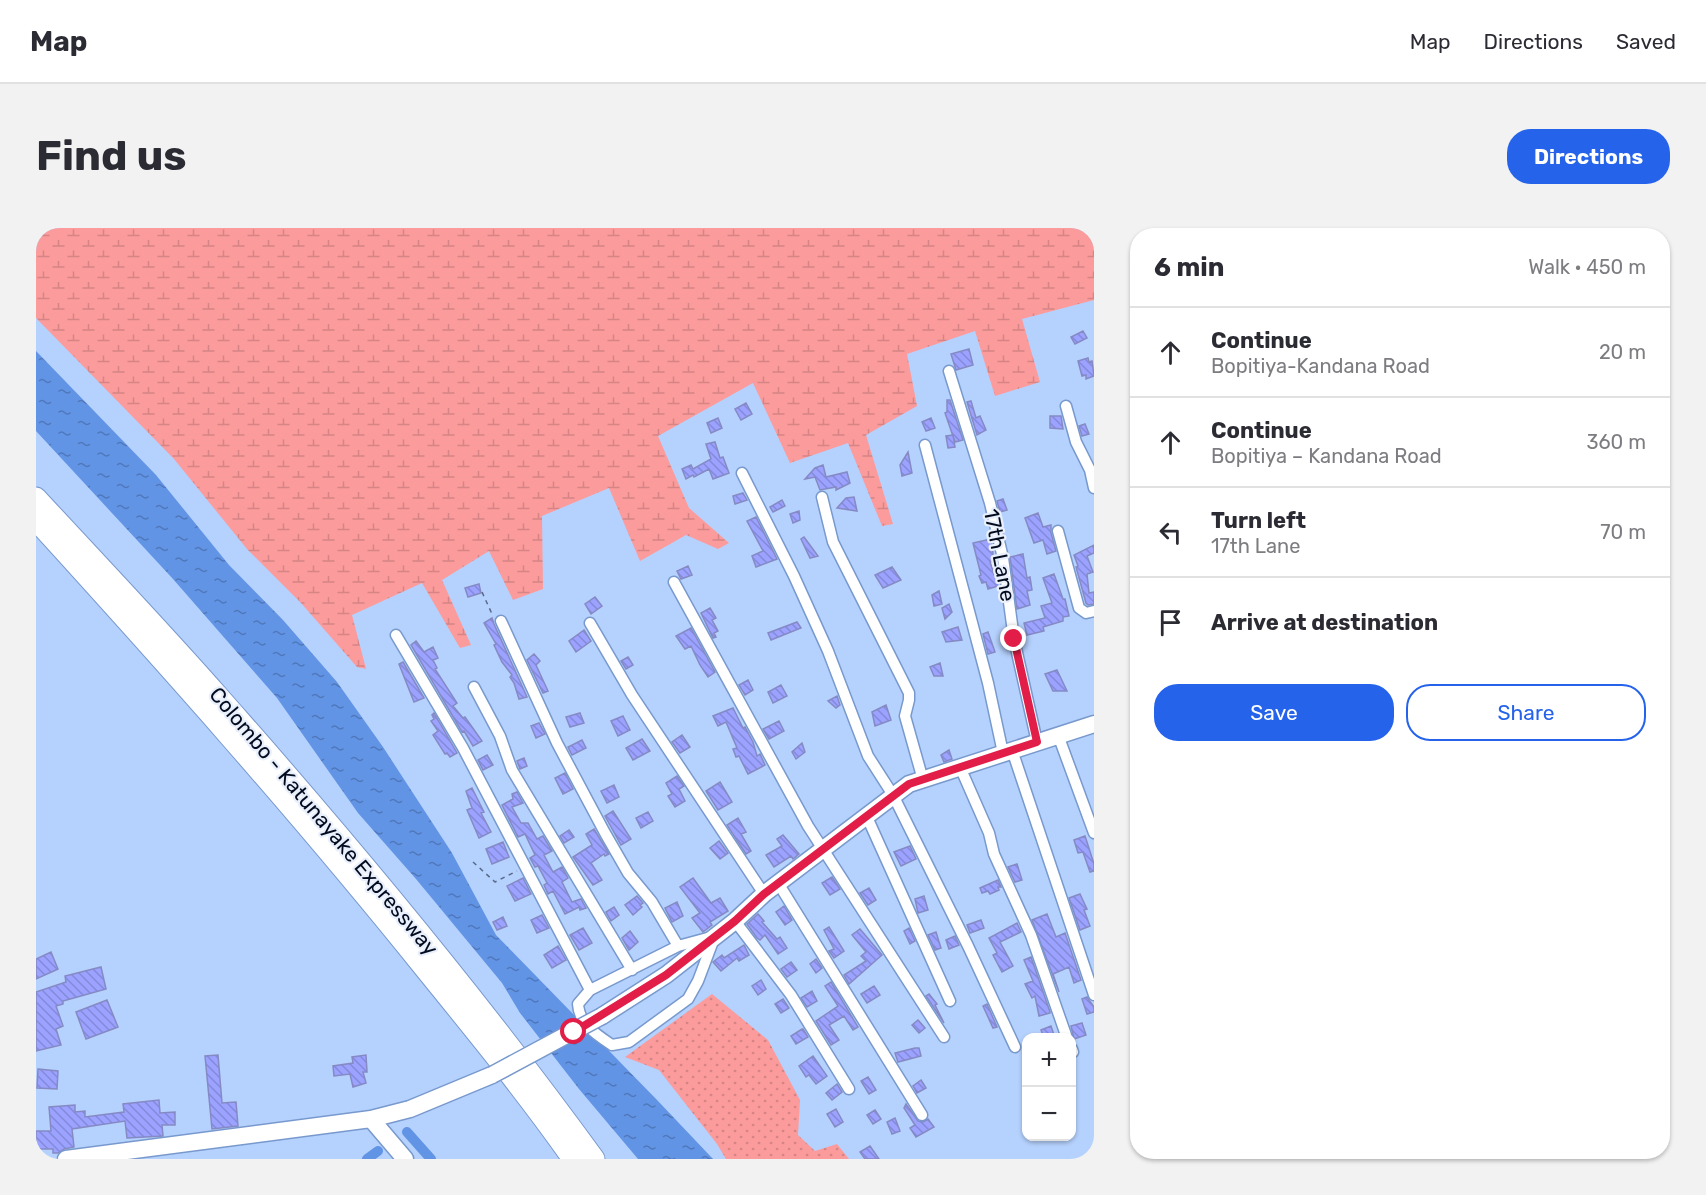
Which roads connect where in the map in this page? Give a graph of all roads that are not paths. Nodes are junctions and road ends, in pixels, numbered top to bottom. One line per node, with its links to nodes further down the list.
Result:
1 (949, 371): 18 (street, 17th Lane)
2 (1066, 406): 5 (street)
3 (925, 445): 19 (street)
4 (742, 473): 22 (street)
5 (1094, 489)
6 (822, 497): 21 (street)
7 (36, 498): 44 (highway, Colombo - Katunayake Expressway)
8 (36, 520): 43 (highway, Colombo - Katunayake Expressway)
9 (1058, 531): 11 (street)
10 (674, 582): 25 (street)
11 (1094, 611)
12 (590, 623): 27 (street)
13 (503, 625): 30 (street)
14 (396, 634): 32 (street)
15 (474, 687): 31 (street)
16 (1094, 724): 17 (street)
17 (1059, 735): 18 (street); 24 (street)
18 (1037, 742): 19 (street)
19 (1007, 752): 20 (street); 33 (street)
20 (960, 767): 21 (street); 35 (street)
21 (923, 780): 22 (street)
22 (892, 795): 23 (street); 37 (street)
23 (867, 817): 25 (street); 34 (street)
24 (1094, 833)
25 (823, 848): 26 (street); 36 (street)
26 (778, 883): 27 (street); 39 (street)
27 (764, 894): 28 (street)
28 (735, 921): 29 (street); 38 (street)
29 (715, 936): 30 (street); 32 (street); 40 (street, bridge)
30 (678, 945): 31 (street)
31 (632, 970): 32 (street)
32 (590, 990)
33 (1094, 995)
34 (950, 1001)
35 (1065, 1033)
36 (944, 1037)
37 (1015, 1047)
38 (849, 1089)
39 (922, 1115)
40 (370, 1119): 41 (street); 42 (street)
41 (66, 1159)
42 (405, 1159)
43 (573, 1159)
44 (594, 1159)

